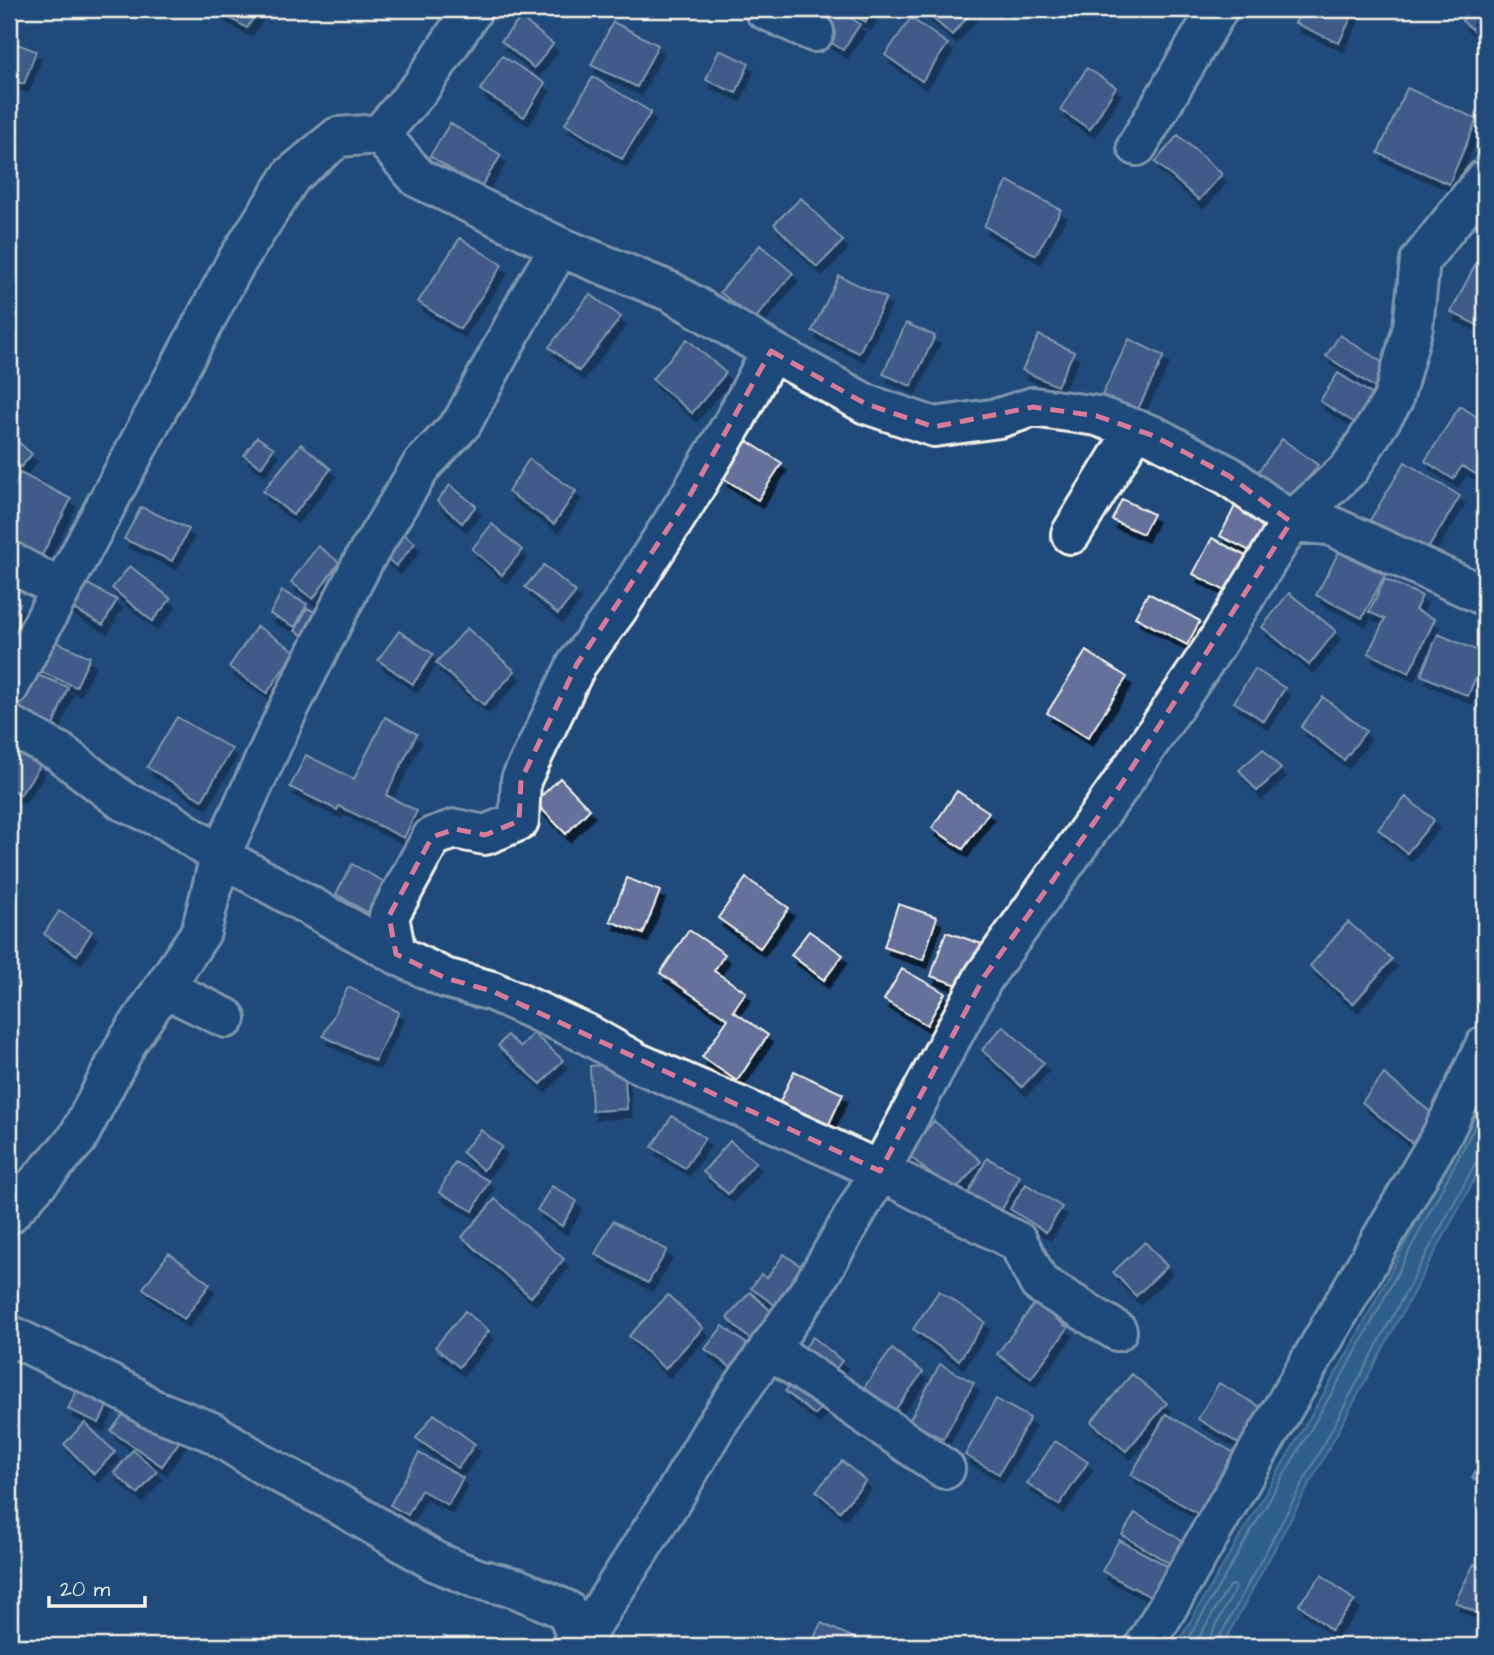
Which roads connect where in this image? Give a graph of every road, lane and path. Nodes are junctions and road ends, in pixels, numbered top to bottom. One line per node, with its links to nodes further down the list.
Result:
1 (473, 9): 5 (street)
2 (764, 9): 4 (street)
3 (1218, 9): 6 (street)
4 (814, 32)
5 (380, 134): 8 (street); 14 (street)
6 (1137, 146)
7 (1485, 179): 11 (street)
8 (560, 247): 9 (street); 18 (street)
9 (771, 351): 10 (street); 19 (street)
10 (1135, 430): 11 (street); 12 (street)
11 (1291, 522): 15 (street); 23 (street)
12 (1071, 534)
13 (9, 561): 14 (street)
14 (60, 589): 16 (street)
15 (1485, 596)
16 (9, 687)
17 (9, 724): 18 (street)
18 (220, 856): 19 (street); 20 (street)
19 (396, 954): 23 (street)
20 (164, 988): 21 (street); 24 (street)
21 (226, 1018)
22 (1485, 1046): 30 (street)
23 (880, 1171): 25 (street); 27 (street)
24 (9, 1214)
25 (1117, 1331)
26 (9, 1339): 29 (street)
27 (769, 1348): 28 (street); 29 (street)
28 (945, 1469)
29 (581, 1645)
30 (1145, 1646)

